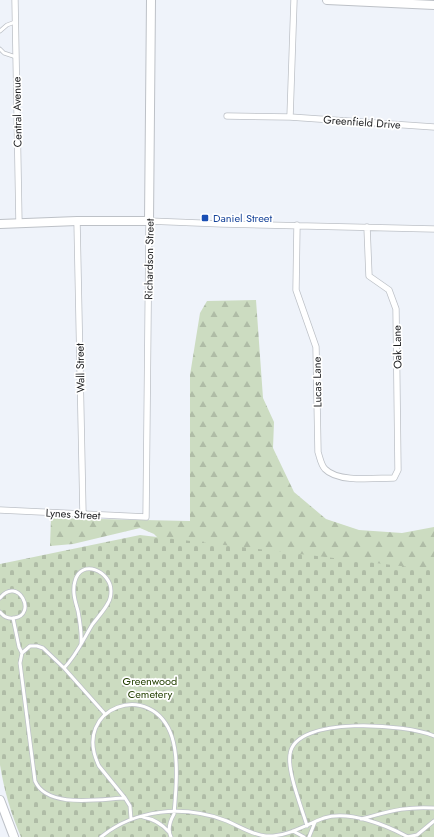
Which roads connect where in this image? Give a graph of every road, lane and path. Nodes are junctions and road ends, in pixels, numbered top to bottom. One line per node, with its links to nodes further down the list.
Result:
1 (15, 0): 6 (street, Central Avenue)
2 (151, 0): 14 (street, Richardson Street)
3 (294, 0): 11 (street)
4 (327, 0): 5 (street)
5 (434, 5)
6 (15, 22): 7 (lane); 9 (street, Central Avenue)
7 (0, 30)
8 (0, 49): 9 (lane)
9 (16, 57): 15 (street, Central Avenue)
10 (227, 116): 11 (street, Greenfield Drive)
11 (290, 117): 12 (street, Greenfield Drive)
12 (434, 127)
13 (77, 221): 14 (street); 15 (street); 22 (street, Wall Street)
14 (149, 221): 17 (street); 23 (street, Richardson Street)
15 (19, 223): 16 (street)
16 (0, 224)
17 (297, 226): 18 (street); 20 (street, Lucas Lane)
18 (367, 227): 19 (street); 20 (street, Oak Lane)
19 (434, 229)
20 (394, 478)
21 (0, 510): 22 (street, Lynes Street)
22 (83, 514): 23 (street, Lynes Street)
23 (146, 517)
24 (0, 598): 26 (lane)
25 (0, 612): 26 (lane)
26 (13, 618): 28 (lane)
27 (81, 644): 27 (lane); 29 (lane)
28 (22, 653): 29 (lane); 32 (lane)
29 (64, 668): 30 (lane)
30 (105, 714): 32 (lane); 35 (lane)
31 (434, 736): 41 (lane)
32 (125, 798): 37 (lane)
33 (0, 800): 45 (street)
34 (434, 808): 38 (lane)
35 (174, 812): 36 (lane); 43 (lane); 44 (lane)
36 (140, 817): 37 (lane); 44 (lane)
37 (131, 819): 46 (lane)
38 (360, 819): 40 (lane); 49 (lane)
39 (434, 820): 42 (lane)
40 (315, 822): 41 (lane); 48 (lane)
41 (307, 826): 43 (lane)
42 (424, 830): 49 (lane); 50 (lane)
43 (293, 831): 47 (lane)
44 (171, 836)
45 (14, 837)
46 (100, 837)
47 (304, 837)
48 (309, 837)
49 (408, 837)
50 (422, 837)

